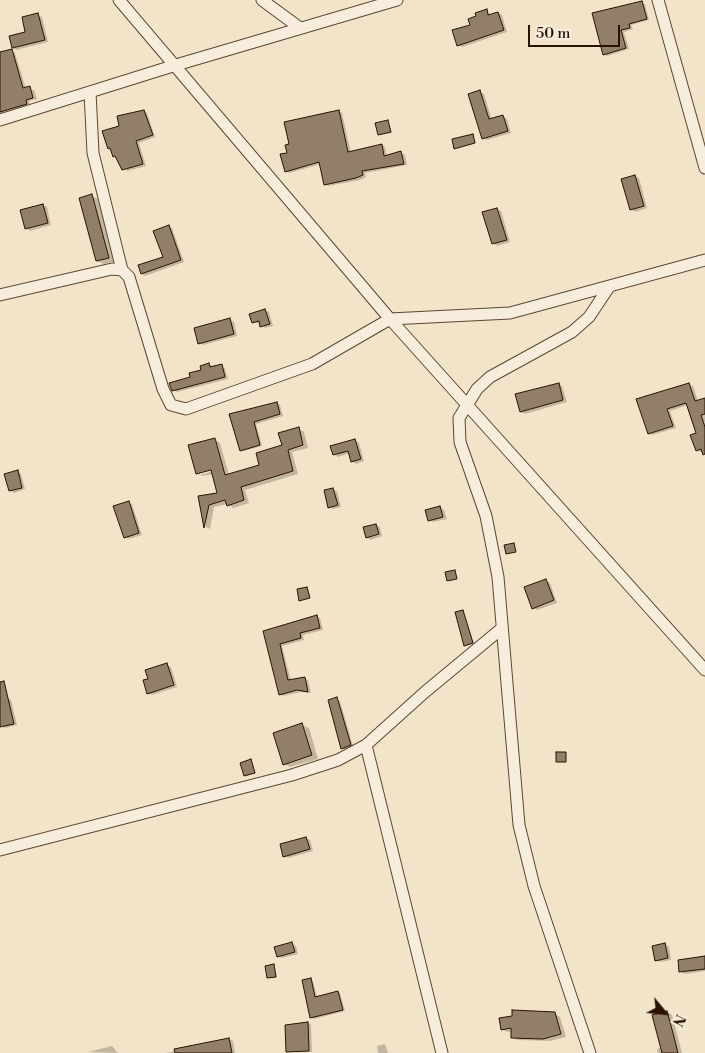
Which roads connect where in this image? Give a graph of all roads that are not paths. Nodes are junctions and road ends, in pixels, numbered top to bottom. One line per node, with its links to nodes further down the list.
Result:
1 (119, 0): 6 (street)
2 (262, 0): 5 (street)
3 (396, 0): 5 (street)
4 (658, 0): 9 (street)
5 (300, 28): 6 (street)
6 (176, 65): 7 (street); 14 (street)
7 (90, 92): 8 (street); 11 (street)
8 (0, 120)
9 (705, 168)
10 (705, 260): 12 (street)
11 (122, 270): 13 (street); 14 (street)
12 (609, 287): 14 (street); 15 (street)
13 (0, 295)
14 (390, 319): 15 (street)
15 (467, 404): 16 (street); 17 (street)
16 (501, 629): 18 (street); 21 (street)
17 (705, 670)
18 (366, 744): 19 (street); 20 (street)
19 (0, 850)
20 (439, 1052)
21 (590, 1053)

